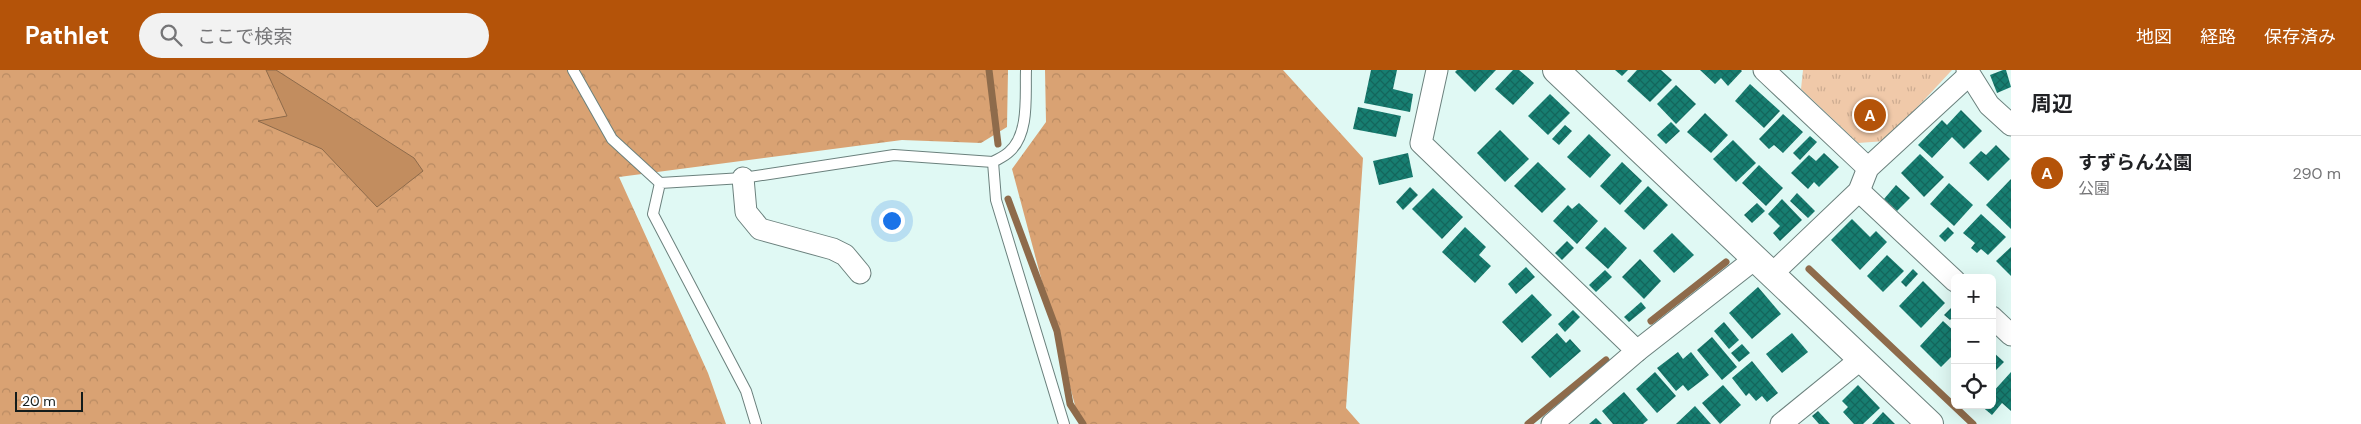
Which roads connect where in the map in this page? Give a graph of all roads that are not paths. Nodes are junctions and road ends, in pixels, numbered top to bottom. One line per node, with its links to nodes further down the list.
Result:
1 (573, 70): 11 (lane)
2 (1026, 70): 8 (lane)
3 (1437, 70): 18 (street)
4 (1556, 70): 13 (street)
5 (1968, 72): 7 (street); 9 (street)
6 (1775, 74): 9 (street)
7 (2011, 125)
8 (993, 162): 10 (lane); 21 (lane)
9 (1868, 168): 12 (street)
10 (743, 178): 11 (lane); 14 (street)
11 (660, 183): 20 (lane)
12 (1859, 191): 13 (street); 15 (street)
13 (1764, 266): 18 (street); 19 (street)
14 (860, 272)
15 (1951, 278)
16 (1994, 319): 17 (street)
17 (2011, 334)
18 (1638, 351): 22 (street)
19 (1861, 359): 23 (street); 24 (street)
20 (756, 424)
21 (1064, 424)
22 (1552, 424)
23 (1781, 424)
24 (1930, 424)

